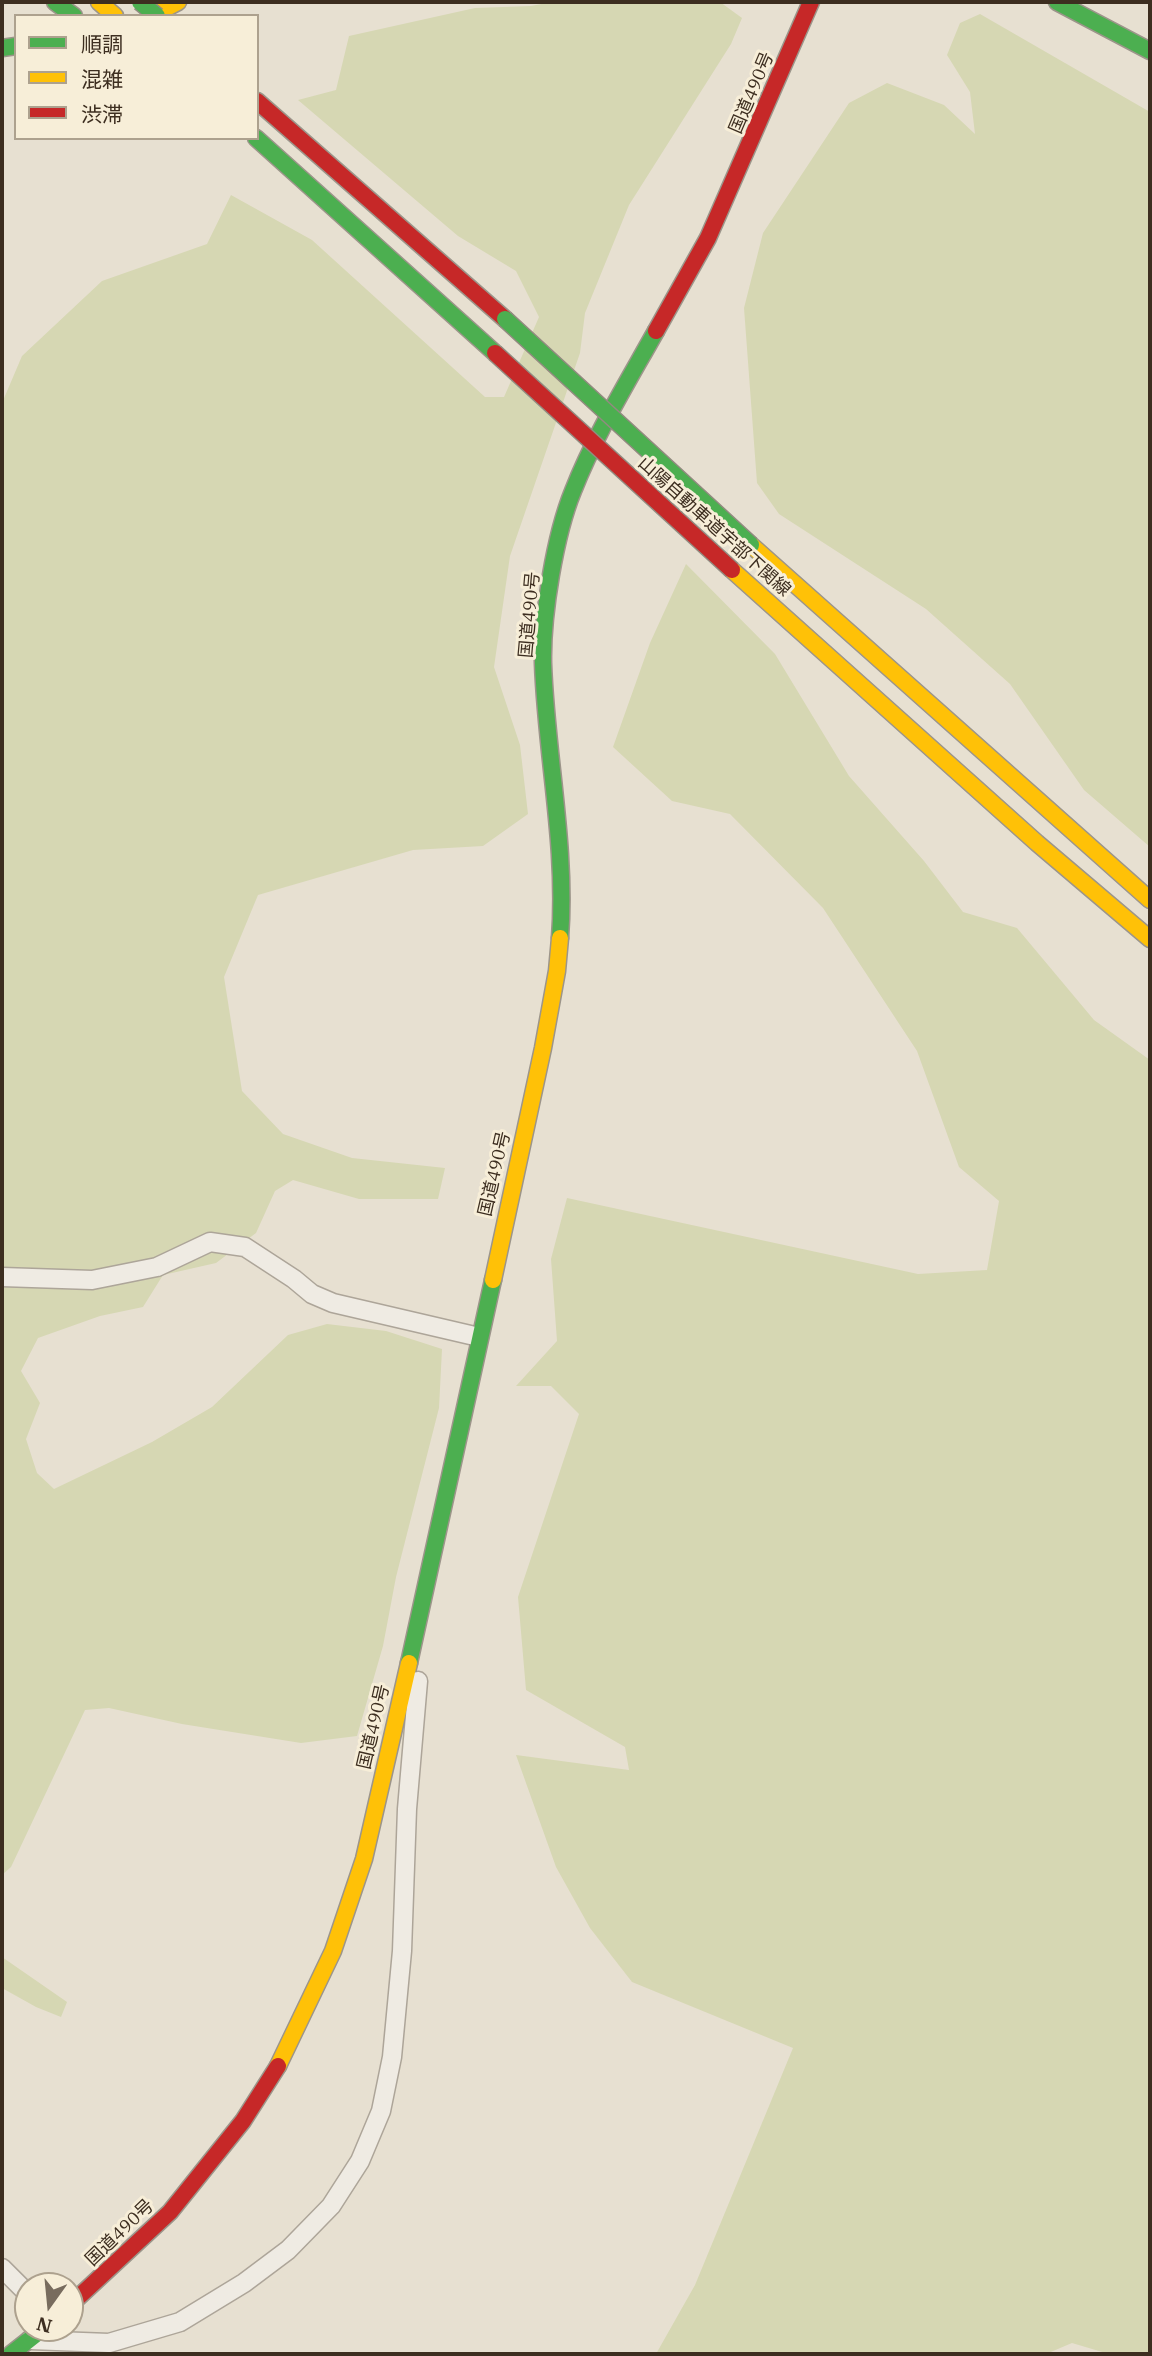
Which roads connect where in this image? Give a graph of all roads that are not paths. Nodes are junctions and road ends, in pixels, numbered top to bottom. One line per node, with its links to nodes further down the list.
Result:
1 (55, 2): 7 (main road)
2 (99, 2): 8 (main road)
3 (140, 2): 9 (main road, bridge)
4 (178, 2): 10 (main road)
5 (811, 2): 17 (main road, 国道490号)
6 (1057, 2): 11 (main road)
7 (71, 14)
8 (113, 14)
9 (155, 14)
10 (155, 14)
11 (1150, 51)
12 (259, 103): 14 (main road, 山陽自動車道宇部下関線, bridge)
13 (248, 144): 15 (main road, 山陽自動車道宇部下関線, bridge)
14 (1150, 901)
15 (1150, 939)
16 (2, 1277): 17 (street)
17 (479, 1337): 18 (main road, 国道490号)
18 (425, 1594): 19 (main road, 国道490号); 21 (street)
19 (84, 2292)
20 (27, 2342): 22 (main road)
21 (83, 2342)
22 (11, 2354)

